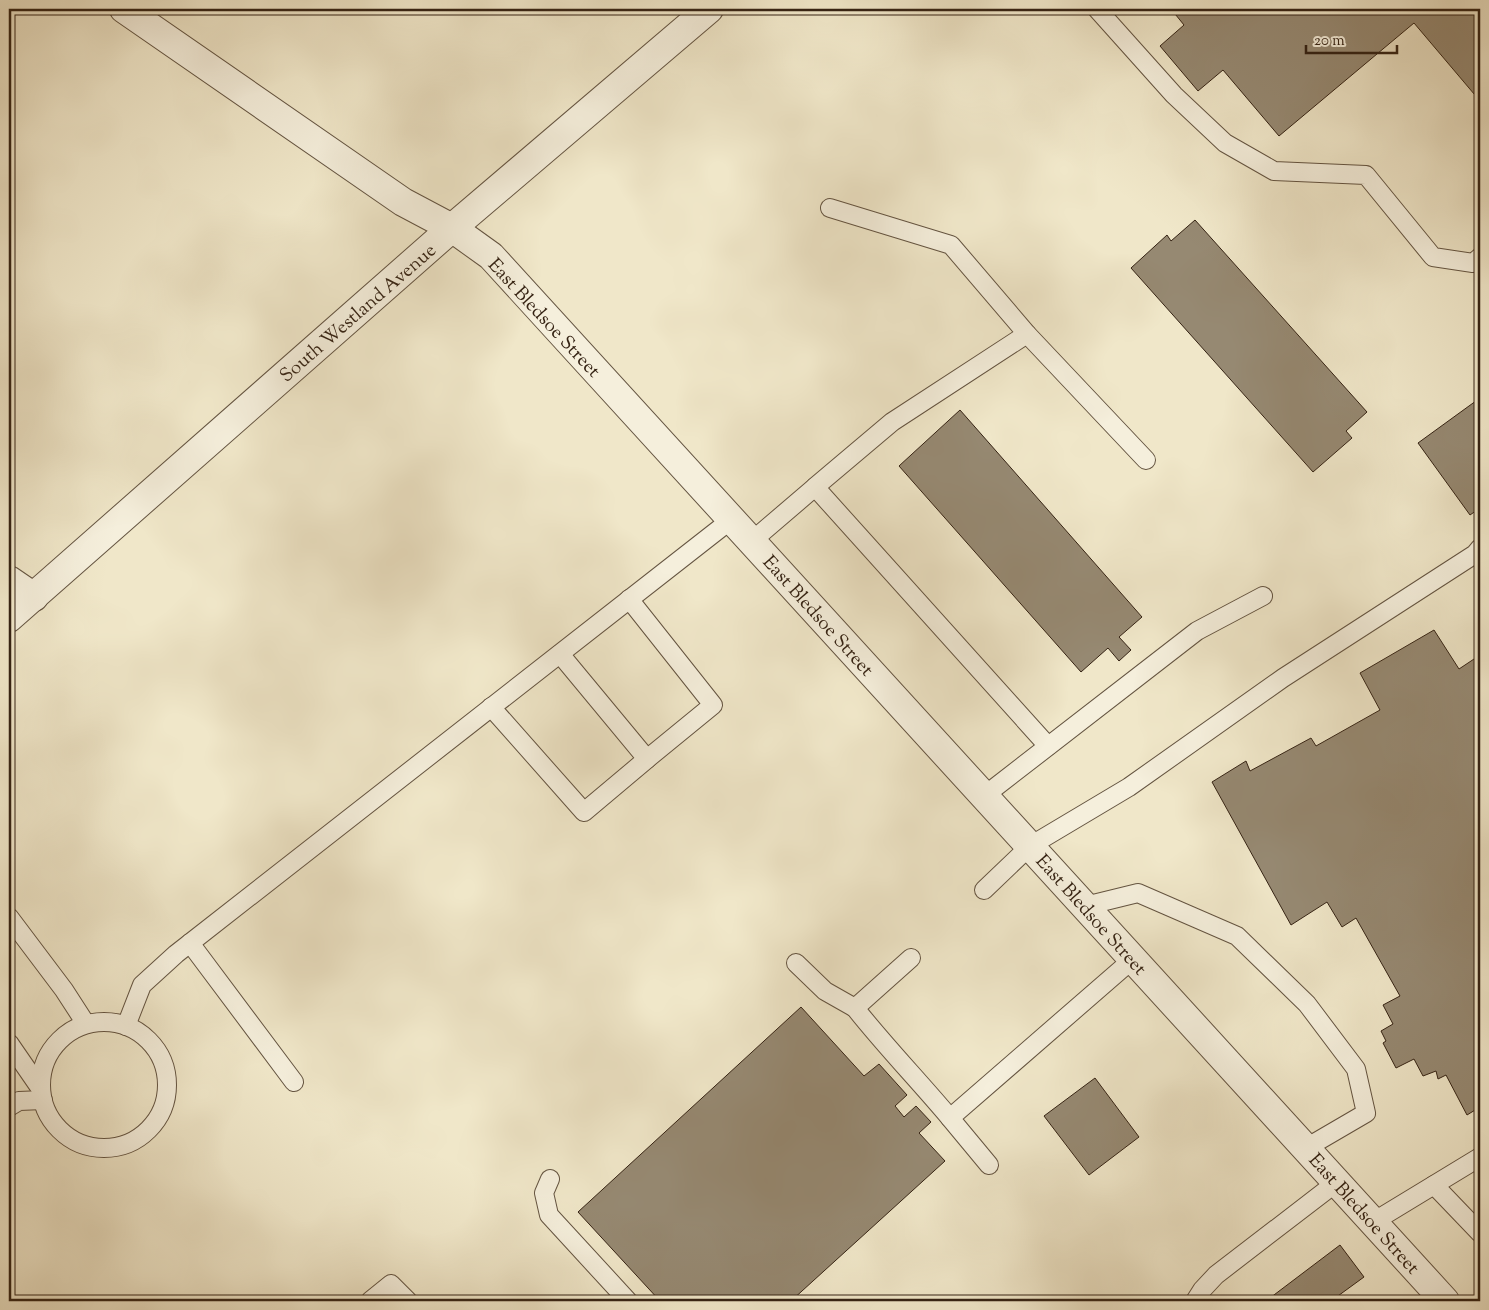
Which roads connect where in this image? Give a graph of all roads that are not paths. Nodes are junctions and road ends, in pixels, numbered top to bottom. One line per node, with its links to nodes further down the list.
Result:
1 (124, 9): 5 (street, East Bledsoe Street)
2 (709, 9): 5 (street, South Westland Avenue)
3 (1098, 9): 6 (lane)
4 (830, 208): 7 (lane)
5 (452, 228): 10 (street, East Bledsoe Street); 15 (street, South Westland Avenue)
6 (1480, 257)
7 (1027, 334): 8 (lane); 9 (lane)
8 (1146, 460)
9 (815, 487): 11 (lane); 20 (lane)
10 (732, 519): 11 (street, East Bledsoe Street); 16 (lane)
11 (752, 541): 22 (street, East Bledsoe Street)
12 (1480, 548): 23 (lane)
13 (9, 580): 15 (street)
14 (1263, 596): 20 (lane)
15 (34, 597): 17 (street, South Westland Avenue)
16 (629, 599): 18 (lane); 21 (lane)
17 (9, 618)
18 (560, 654): 19 (lane); 21 (lane)
19 (491, 708): 21 (lane); 27 (lane)
20 (1048, 746): 22 (lane)
21 (646, 759)
22 (984, 796): 23 (street, East Bledsoe Street)
23 (1030, 846): 24 (lane); 25 (street, East Bledsoe Street)
24 (984, 890)
25 (1085, 906): 29 (street, East Bledsoe Street); 39 (lane)
26 (9, 917): 32 (lane)
27 (190, 943): 33 (lane); 35 (lane)
28 (911, 958): 31 (lane)
29 (1133, 959): 38 (lane); 39 (street, East Bledsoe Street)
30 (796, 963): 31 (lane)
31 (855, 1008): 38 (lane)
32 (86, 1024): 33 (lane); 36 (lane)
33 (126, 1026): 36 (lane)
34 (9, 1043): 36 (lane)
35 (294, 1082)
36 (42, 1094): 37 (lane)
37 (9, 1107)
38 (950, 1118): 41 (lane)
39 (1306, 1148): 43 (street, East Bledsoe Street)
40 (1480, 1158): 44 (lane)
41 (989, 1165)
42 (550, 1179): 49 (lane)
43 (1336, 1182): 45 (street, East Bledsoe Street); 50 (lane)
44 (1434, 1185): 45 (lane); 46 (lane)
45 (1373, 1222): 51 (street, East Bledsoe Street)
46 (1480, 1233)
47 (370, 1301): 48 (lane)
48 (408, 1301)
49 (628, 1301)
50 (1195, 1301)
51 (1445, 1301)

